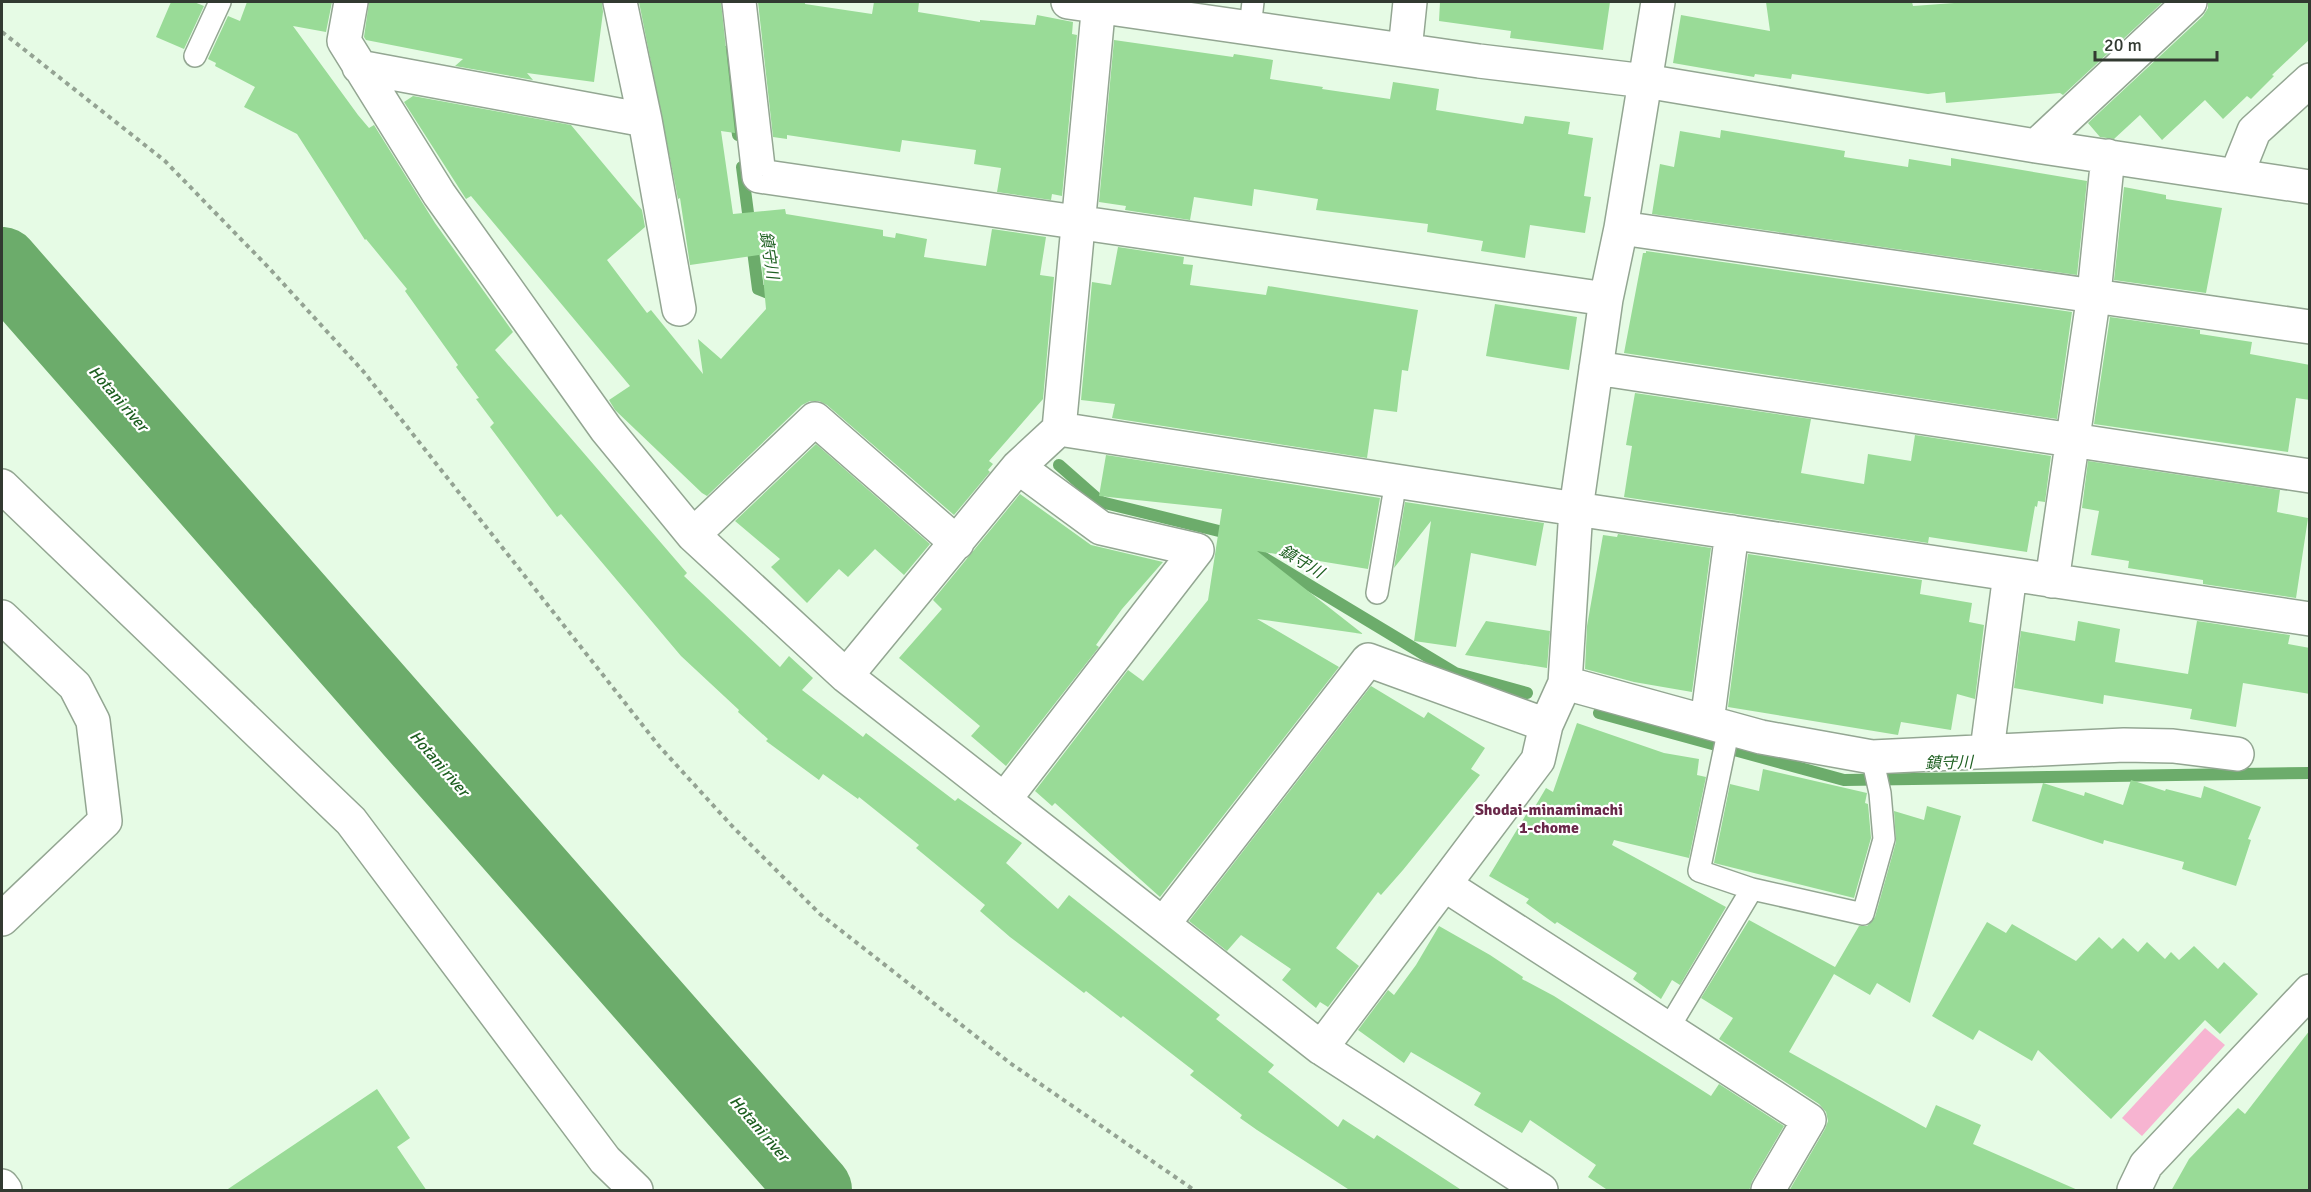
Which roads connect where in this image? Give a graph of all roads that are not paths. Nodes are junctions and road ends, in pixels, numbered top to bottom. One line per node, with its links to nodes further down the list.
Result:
1 (220, 2): 11 (lane)
2 (351, 2): 12 (street)
3 (620, 2): 15 (street)
4 (739, 2): 20 (street)
5 (1410, 2): 10 (street)
6 (1658, 2): 14 (street)
7 (2190, 2): 16 (street)
8 (1089, 3): 9 (street); 20 (street)
9 (1252, 15): 10 (street)
10 (1405, 50): 14 (street)
11 (195, 57)
12 (359, 67): 15 (street); 35 (street)
13 (2310, 80): 18 (street)
14 (1645, 81): 16 (street); 21 (street)
15 (645, 120): 24 (street)
16 (2036, 146): 17 (street)
17 (2108, 156): 18 (street); 22 (street)
18 (2236, 176): 19 (street)
19 (2310, 187)
20 (1078, 223): 23 (street); 27 (street)
21 (1621, 228): 22 (street); 23 (street)
22 (2094, 294): 25 (street); 28 (street)
23 (1606, 299): 26 (street)
24 (678, 309)
25 (2310, 327)
26 (1596, 368): 28 (street); 33 (street)
27 (1059, 429): 29 (street); 31 (street)
28 (2072, 441): 30 (street); 38 (street)
29 (1018, 467): 36 (street); 49 (street)
30 (2310, 476)
31 (1396, 481): 33 (street); 39 (lane)
32 (2, 486): 59 (street)
33 (1575, 509): 34 (street); 43 (street)
34 (1732, 532): 37 (street); 45 (street)
35 (693, 535): 36 (street); 42 (street)
36 (957, 543): 42 (street)
37 (2010, 574): 38 (street); 46 (street)
38 (2052, 581): 41 (street)
39 (1377, 593)
40 (2, 617): 52 (street)
41 (2310, 619)
42 (846, 676): 49 (street)
43 (1564, 683): 44 (street); 45 (street)
44 (1546, 725): 50 (street); 53 (street)
45 (1722, 737): 48 (street); 51 (lane)
46 (1987, 750): 47 (street); 48 (street)
47 (2236, 754)
48 (1873, 763): 51 (lane)
49 (1004, 800): 53 (street)
50 (1445, 885): 55 (street); 56 (street)
51 (1752, 889): 55 (lane)
52 (2, 919)
53 (1164, 923): 56 (street)
54 (2310, 991): 62 (street)
55 (1668, 1029): 61 (street)
56 (1321, 1048): 60 (street)
57 (2, 1186): 58 (street)
58 (5, 1191)
59 (636, 1191)
60 (1541, 1191)
61 (1768, 1191)
62 (2134, 1191)

